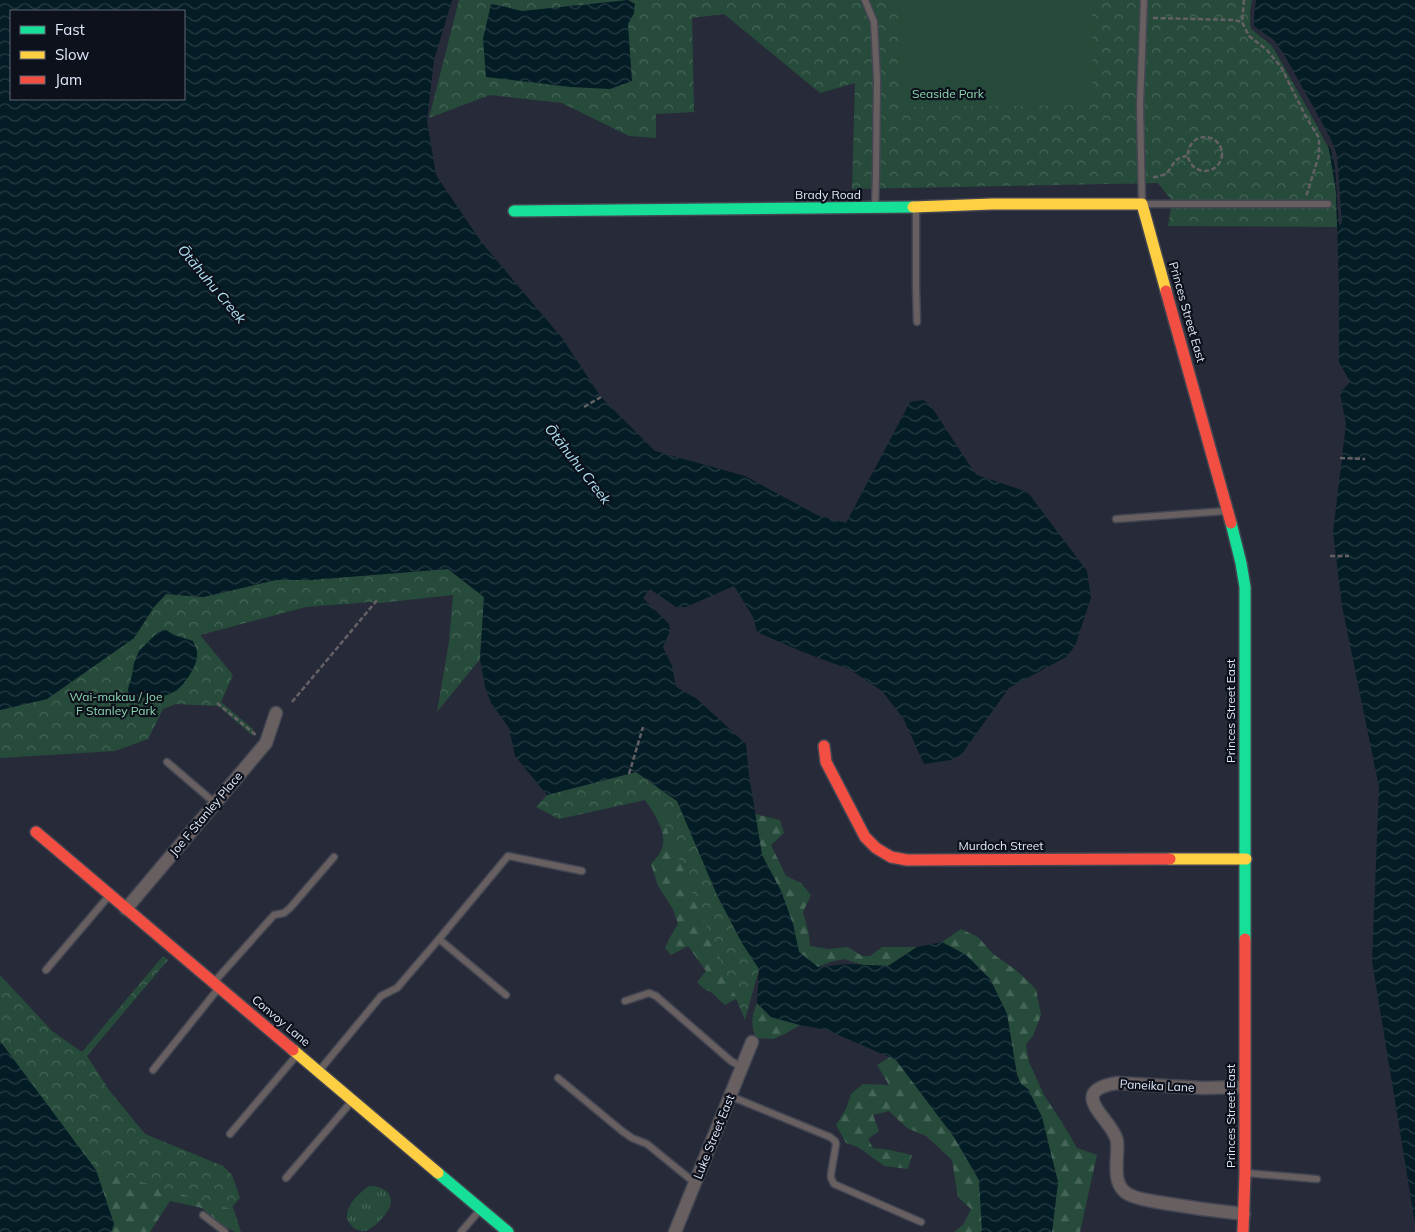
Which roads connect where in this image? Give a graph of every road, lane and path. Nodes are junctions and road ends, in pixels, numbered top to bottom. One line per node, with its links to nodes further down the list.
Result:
1 (865, 0): 12 (lane)
2 (1144, 0): 8 (lane)
3 (1244, 0): 5 (path)
4 (1152, 18): 5 (path)
5 (1242, 22): 9 (path)
6 (1187, 156): 6 (path); 7 (path)
7 (1152, 177)
8 (1142, 204): 9 (lane); 11 (street, Brady Road); 19 (street, Princes Street East)
9 (1305, 204): 10 (lane)
10 (1328, 204)
11 (916, 207): 12 (street, Brady Road); 14 (lane)
12 (875, 208): 13 (street, Brady Road)
13 (514, 211)
14 (917, 322)
15 (601, 397): 16 (path)
16 (584, 407)
17 (1340, 458): 18 (path)
18 (1365, 459)
19 (1228, 511): 20 (lane); 35 (street, Princes Street East)
20 (1116, 519)
21 (1330, 556): 22 (path)
22 (1350, 556)
23 (378, 599): 24 (path)
24 (292, 702)
25 (217, 703): 28 (path)
26 (276, 713): 32 (street, Joe F Stanley Place)
27 (643, 727): 31 (path)
28 (256, 735)
29 (824, 746): 35 (street, Murdoch Street)
30 (166, 762): 32 (lane)
31 (629, 774)
32 (216, 803): 38 (street, Joe F Stanley Place)
33 (36, 832): 37 (street, Convoy Lane)
34 (334, 857): 41 (lane)
35 (1246, 859): 50 (street, Princes Street East)
36 (582, 871): 39 (lane)
37 (109, 894): 38 (street, Convoy Lane); 40 (lane)
38 (126, 909): 41 (street, Convoy Lane)
39 (439, 940): 42 (lane); 48 (lane)
40 (46, 970)
41 (217, 985): 45 (street, Convoy Lane); 47 (lane)
42 (506, 995)
43 (625, 1001): 46 (lane)
44 (752, 1042): 46 (street, Luke Street East)
45 (298, 1054): 48 (street, Convoy Lane); 53 (lane)
46 (742, 1067): 51 (street, Luke Street East)
47 (153, 1070)
48 (319, 1071): 52 (street, Convoy Lane)
49 (558, 1078): 57 (lane)
50 (1244, 1087): 54 (street, Princes Street East); 59 (street, Paneika Lane)
51 (730, 1096): 57 (street, Luke Street East); 61 (lane)
52 (353, 1100): 55 (lane); 58 (street, Convoy Lane)
53 (230, 1134)
54 (1245, 1173): 56 (lane); 59 (street, Princes Street East)
55 (286, 1178)
56 (1317, 1179)
57 (695, 1183): 65 (street, Luke Street East)
58 (481, 1209): 63 (lane); 64 (street, Convoy Lane)
59 (1244, 1214): 66 (street, Princes Street East)
60 (203, 1215): 62 (lane)
61 (921, 1222)
62 (225, 1232)
63 (461, 1232)
64 (508, 1232)
65 (675, 1232)
66 (1243, 1232)

